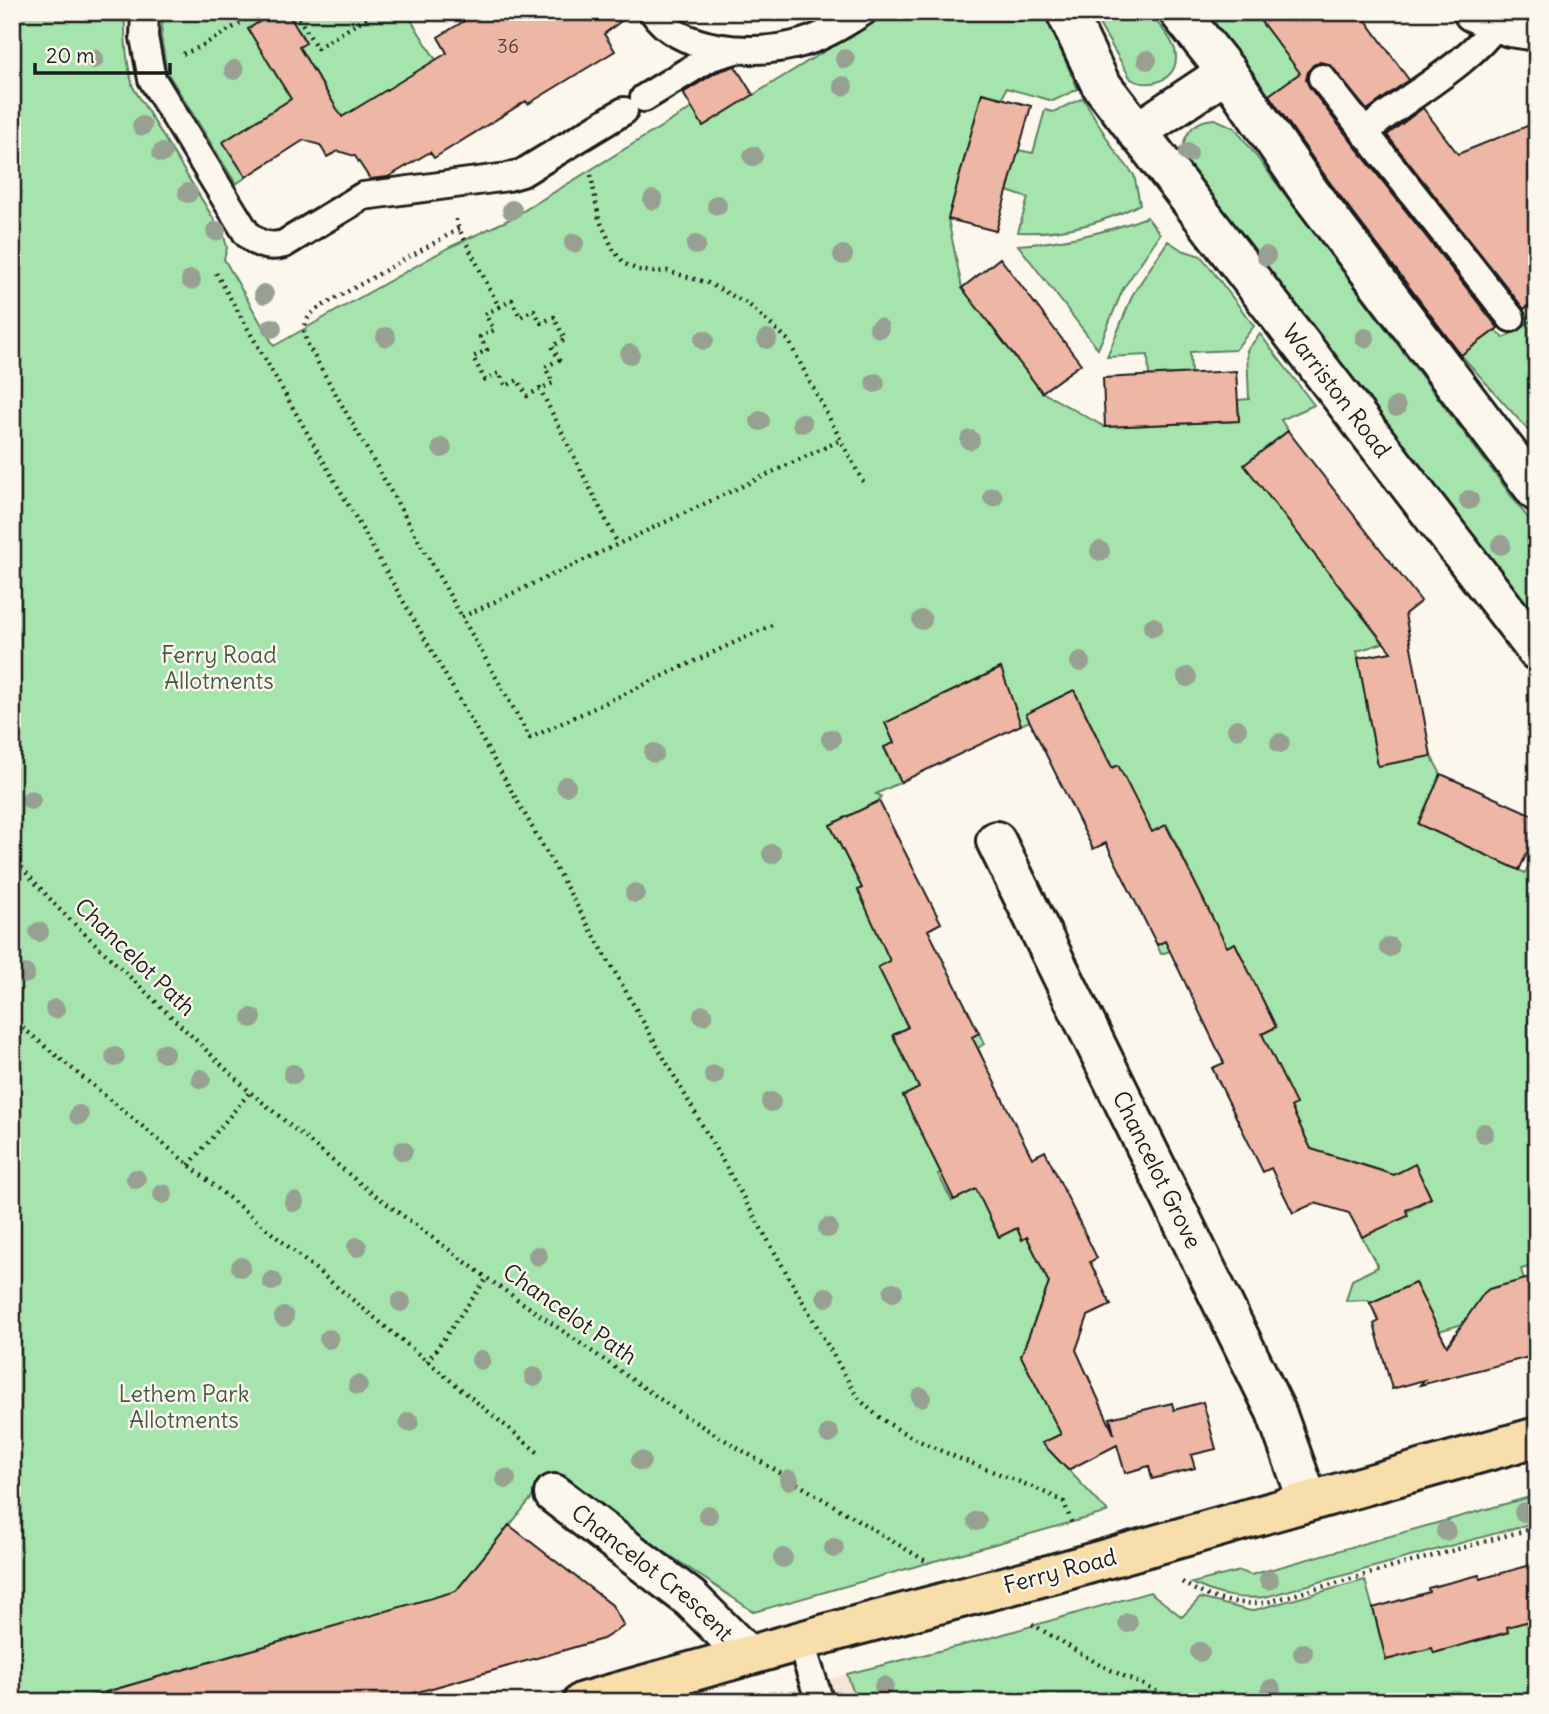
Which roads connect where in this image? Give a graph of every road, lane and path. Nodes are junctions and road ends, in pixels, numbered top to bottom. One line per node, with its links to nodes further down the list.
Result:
1 (145, 12): 12 (lane)
2 (259, 12): 12 (path)
3 (295, 12): 4 (path)
4 (376, 12)
5 (653, 12): 11 (lane)
6 (863, 12): 11 (lane)
7 (1066, 12): 16 (street, Warriston Road)
8 (1179, 12): 13 (street)
9 (1485, 18): 10 (street); 17 (lane)
10 (1537, 31)
11 (744, 50): 15 (lane)
12 (148, 64): 18 (lane)
13 (1227, 72): 16 (street); 26 (street)
14 (1322, 78): 17 (lane)
15 (598, 126): 18 (lane); 24 (path)
16 (1137, 132): 30 (street, Warriston Road)
17 (1365, 134): 22 (lane)
18 (481, 181): 19 (path)
19 (459, 229): 21 (path); 28 (path)
20 (216, 272): 44 (path)
21 (499, 307): 23 (path); 23 (path)
22 (1511, 318)
23 (540, 389): 27 (path)
24 (841, 440): 25 (path); 27 (path)
25 (863, 482)
26 (1537, 492)
27 (618, 544): 28 (path)
28 (462, 617): 29 (path)
29 (772, 625)
30 (1537, 651)
31 (996, 841): 40 (street, Chancelot Grove)
32 (12, 857): 34 (path, Chancelot Path)
33 (12, 1019): 35 (path)
34 (250, 1092): 35 (path); 36 (path, Chancelot Path)
35 (189, 1165): 37 (path)
36 (487, 1278): 37 (path); 43 (path, Chancelot Path)
37 (427, 1362): 39 (path)
38 (1537, 1437): 40 (main road, Ferry Road)
39 (554, 1494): 47 (street, Chancelot Crescent)
40 (1308, 1501): 42 (main road, Ferry Road)
41 (1537, 1527): 42 (path)
42 (1134, 1551): 44 (main road, Ferry Road)
43 (938, 1568)
44 (1069, 1569): 46 (main road, Ferry Road, bridge)
45 (1031, 1623): 50 (path)
46 (800, 1640): 47 (main road, Ferry Road); 49 (lane)
47 (747, 1655): 48 (main road, Ferry Road)
48 (583, 1702)
49 (820, 1702)
50 (1180, 1702)

